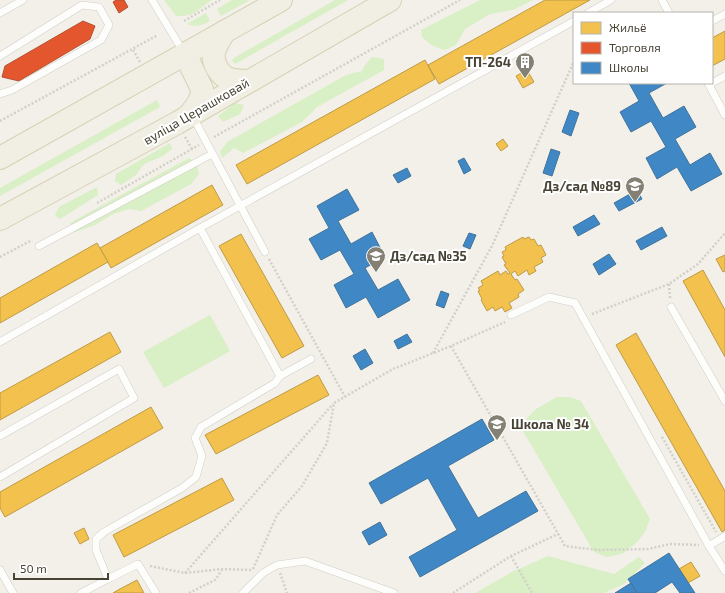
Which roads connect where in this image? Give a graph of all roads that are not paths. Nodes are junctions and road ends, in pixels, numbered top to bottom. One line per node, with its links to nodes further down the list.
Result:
1 (23, 0): 9 (lane)
2 (152, 0): 14 (lane)
3 (390, 0): 17 (main road, вуліца Церашковай)
4 (611, 0): 7 (lane)
5 (662, 0): 8 (lane)
6 (278, 1): 13 (main road)
7 (590, 12)
8 (668, 12)
9 (0, 13)
10 (725, 14): 11 (lane)
11 (713, 20)
12 (573, 22): 26 (lane)
13 (224, 32): 14 (main road); 17 (main road)
14 (185, 54): 20 (main road); 23 (main road); 25 (main road)
15 (0, 56): 21 (lane)
16 (725, 76): 18 (lane)
17 (248, 81): 20 (main road, вуліца Церашковай)
18 (713, 82)
19 (710, 84): 22 (lane)
20 (229, 92): 23 (main road, вуліца Церашковай)
21 (0, 94)
22 (725, 115)
23 (188, 120): 24 (lane); 27 (main road, вуліца Церашковай)
24 (212, 154): 26 (lane); 29 (lane)
25 (1, 155)
26 (241, 206): 28 (lane); 30 (lane)
27 (0, 219)
28 (200, 228): 33 (lane); 35 (lane)
29 (39, 246)
30 (265, 252)
31 (671, 307): 36 (lane)
32 (510, 318): 40 (lane)
33 (0, 342)
34 (311, 359): 35 (lane)
35 (280, 376): 43 (lane)
36 (725, 401)
37 (0, 436): 38 (lane)
38 (0, 477)
39 (722, 538): 40 (lane)
40 (709, 546): 42 (lane)
41 (0, 570): 44 (lane)
42 (725, 571)
43 (108, 579): 45 (lane); 46 (lane)
44 (13, 593)
45 (81, 593)
46 (156, 593)
47 (243, 593): 48 (lane)
48 (394, 593)

